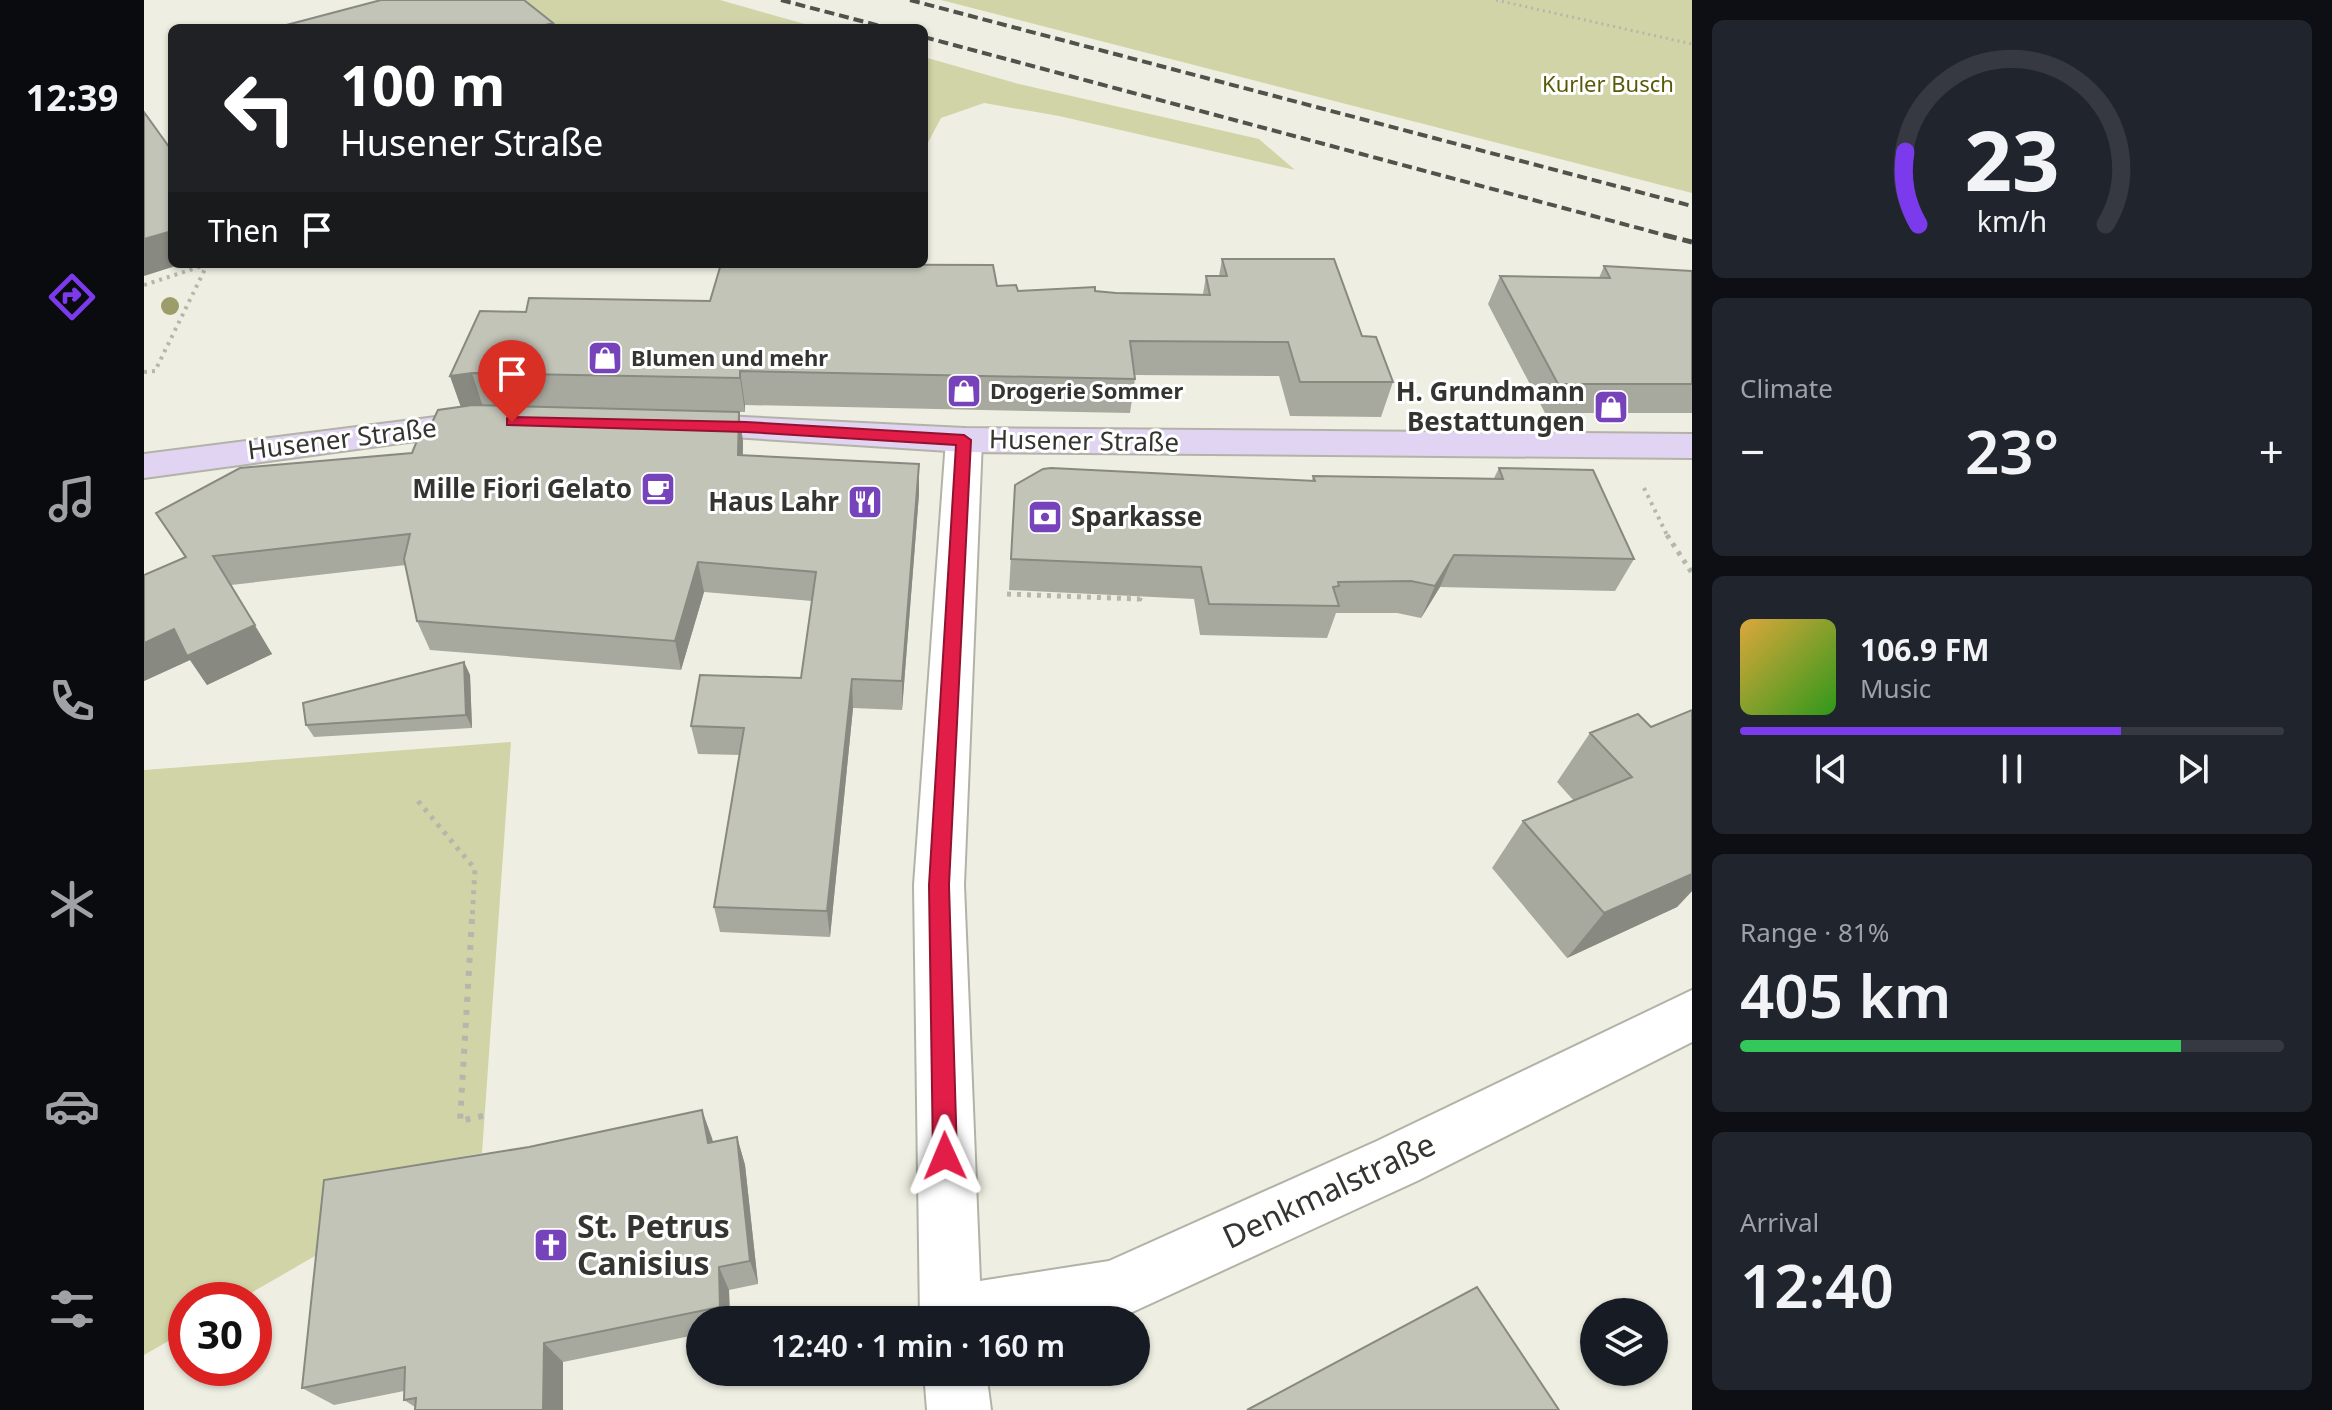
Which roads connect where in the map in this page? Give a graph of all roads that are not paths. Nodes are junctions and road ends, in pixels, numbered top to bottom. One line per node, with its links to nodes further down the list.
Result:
1 (529, 422): 5 (street, Husener Straße)
2 (653, 425): 3 (street, Husener Straße)
3 (964, 440): 4 (street, Husener Straße); 7 (street)
4 (1692, 446)
5 (144, 466)
6 (1692, 1015): 8 (street, Denkmalstraße)
7 (951, 1306)
8 (1059, 1306)
9 (957, 1386): 10 (street)
10 (959, 1410)

